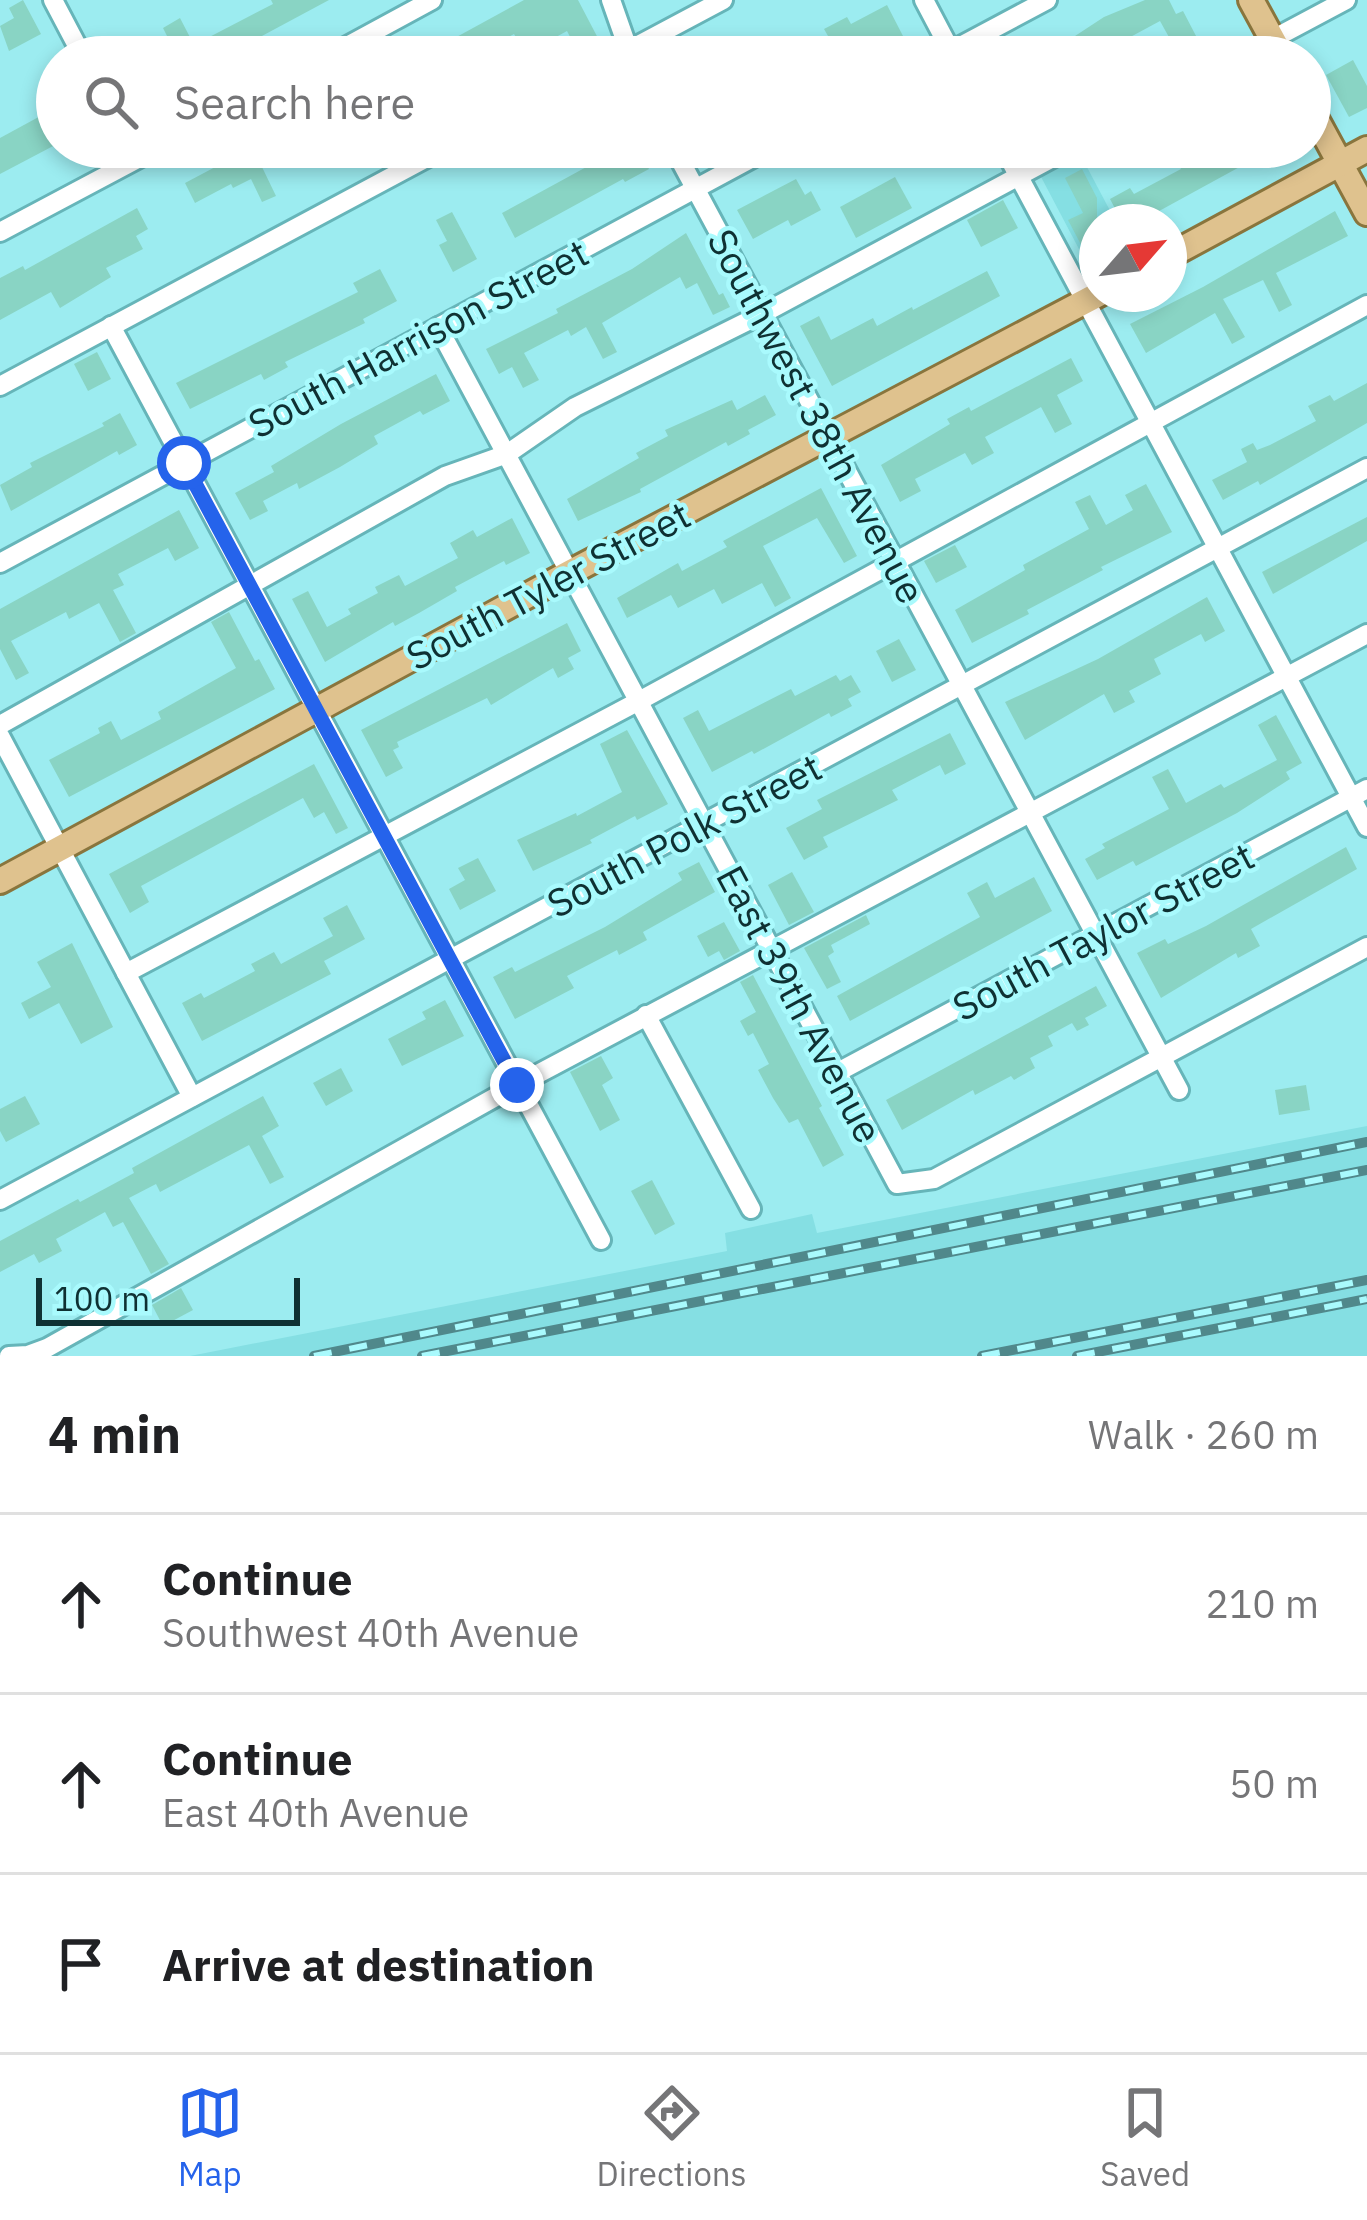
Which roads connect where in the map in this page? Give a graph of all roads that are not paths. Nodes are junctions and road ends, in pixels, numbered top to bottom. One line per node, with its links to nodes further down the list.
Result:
1 (53, 0): 9 (street)
2 (432, 0): 10 (street)
3 (611, 0): 11 (street)
4 (723, 0): 12 (street)
5 (923, 0): 13 (street)
6 (1047, 0): 14 (street)
7 (1251, 0): 15 (main road)
8 (1346, 0): 16 (street)
9 (72, 36)
10 (366, 36)
11 (620, 36)
12 (659, 36)
13 (939, 36)
14 (982, 36)
15 (1270, 36)
16 (1294, 36)
17 (1331, 147): 19 (main road)
18 (1367, 149): 19 (main road)
19 (1340, 164): 28 (main road); 30 (main road)
20 (109, 168): 29 (street)
21 (408, 168): 36 (street)
22 (684, 168): 27 (street, Southwest 38th Avenue)
23 (734, 168): 27 (street, South Harrison Street)
24 (1015, 168): 26 (street)
25 (1034, 168): 26 (street)
26 (1019, 176): 31 (street); 35 (street)
27 (695, 189): 35 (street, Southwest 38th Avenue); 37 (street, South Harrison Street)
28 (1367, 213)
29 (0, 232)
30 (1187, 246)
31 (1079, 276)
32 (1079, 305): 40 (main road, South Tyler Street)
33 (1367, 305): 39 (street)
34 (1099, 312): 39 (street)
35 (762, 314): 40 (street, Southwest 38th Avenue); 41 (street)
36 (111, 326): 38 (street); 42 (street)
37 (438, 327): 41 (street, East 39th Avenue); 42 (street, South Harrison Street)
38 (0, 386)
39 (1151, 424): 44 (street); 45 (street)
40 (828, 437): 45 (street, Southwest 38th Avenue); 47 (main road, South Tyler Street)
41 (507, 454): 47 (street, East 39th Avenue); 48 (street)
42 (184, 463): 46 (street, South Harrison Street); 48 (street)
43 (1367, 468): 44 (street, South Polk Street)
44 (1218, 548): 50 (street); 51 (street, South Polk Street)
45 (895, 561): 51 (street, Southwest 38th Avenue); 52 (street)
46 (0, 563)
47 (571, 572): 52 (street, East 39th Avenue); 53 (main road, South Tyler Street)
48 (248, 584): 53 (street); 54 (street)
49 (1367, 634): 50 (street)
50 (1287, 678): 56 (street); 57 (street)
51 (962, 685): 57 (street, Southwest 38th Avenue); 58 (street, South Polk Street)
52 (638, 701): 58 (street, East 39th Avenue); 60 (street)
53 (314, 710): 60 (street); 61 (main road, South Tyler Street)
54 (0, 725)
55 (0, 736): 61 (street)
56 (1359, 793): 59 (street); 63 (street, South Taylor Street)
57 (1030, 812): 63 (street, Southwest 38th Avenue); 65 (street)
58 (704, 825): 65 (street, East 39th Avenue); 66 (street, South Polk Street)
59 (1367, 827)
60 (383, 838): 66 (street); 67 (street)
61 (60, 849): 62 (main road, South Tyler Street); 67 (street)
62 (0, 881)
63 (1096, 934): 69 (street, Southwest 38th Avenue); 70 (street, South Taylor Street)
64 (1367, 947): 69 (street)
65 (771, 948): 68 (street); 70 (street, East 39th Avenue)
66 (449, 960): 71 (street); 73 (street, South Polk Street)
67 (126, 973): 73 (street)
68 (646, 1015): 71 (street); 75 (street)
69 (1162, 1058): 70 (street, East 39th Avenue); 72 (street, Southwest 38th Avenue)
70 (838, 1072)
71 (517, 1085): 76 (street); 78 (street)
72 (1179, 1090)
73 (193, 1097): 74 (street, South Polk Street)
74 (0, 1200)
75 (752, 1209)
76 (601, 1240)
77 (0, 1334): 78 (street)
78 (10, 1356)

